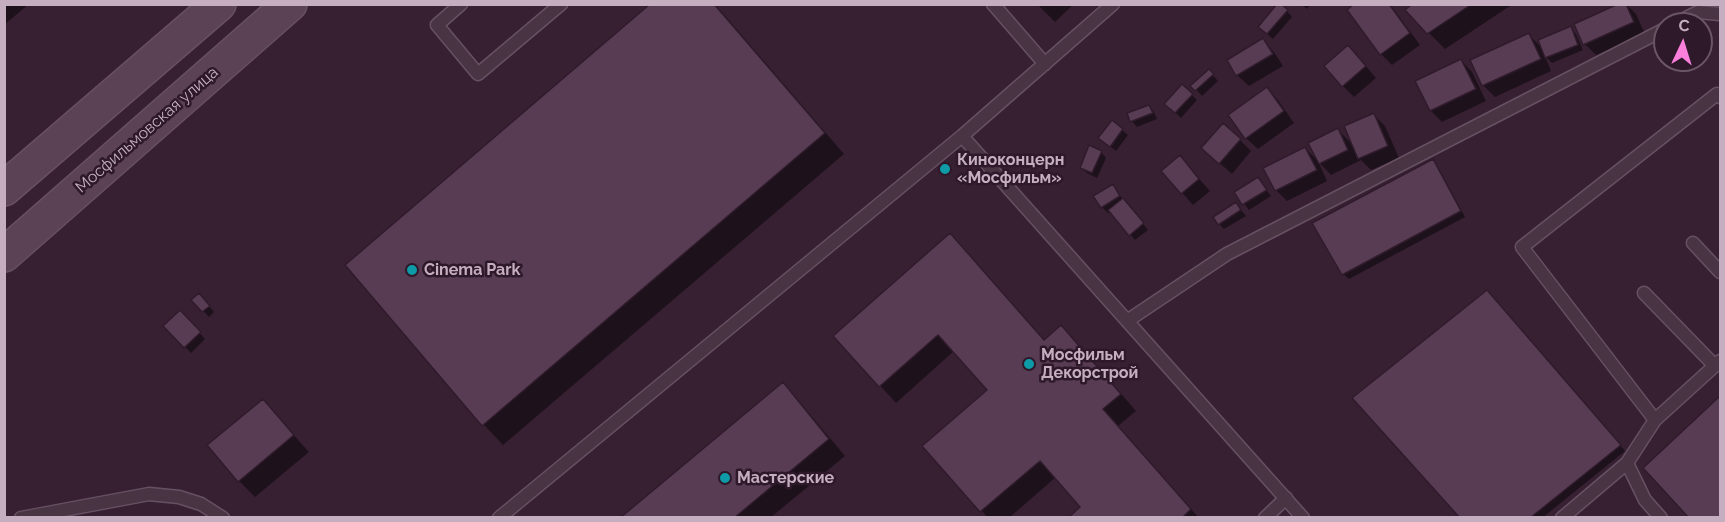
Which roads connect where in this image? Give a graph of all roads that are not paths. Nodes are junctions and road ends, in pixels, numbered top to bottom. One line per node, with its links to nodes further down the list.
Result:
1 (219, 4): 11 (main road)
2 (290, 4): 13 (main road, Мосфильмовская улица)
3 (461, 4): 4 (lane)
4 (561, 4)
5 (993, 4): 8 (lane)
6 (1113, 4): 8 (lane)
7 (1653, 35): 16 (lane)
8 (1045, 64): 10 (lane)
9 (1720, 97): 18 (lane)
10 (962, 136): 16 (lane); 23 (lane)
11 (4, 189)
12 (1693, 243): 14 (lane)
13 (4, 255)
14 (1720, 272)
15 (1644, 293): 17 (lane)
16 (1127, 321): 20 (lane)
17 (1718, 363): 18 (lane)
18 (1655, 420): 19 (lane)
19 (1627, 463): 26 (lane); 27 (lane)
20 (1286, 498): 24 (lane); 25 (lane)
21 (21, 518): 22 (lane)
22 (223, 518)
23 (499, 518)
24 (1264, 518)
25 (1303, 518)
26 (1562, 518)
27 (1661, 518)

